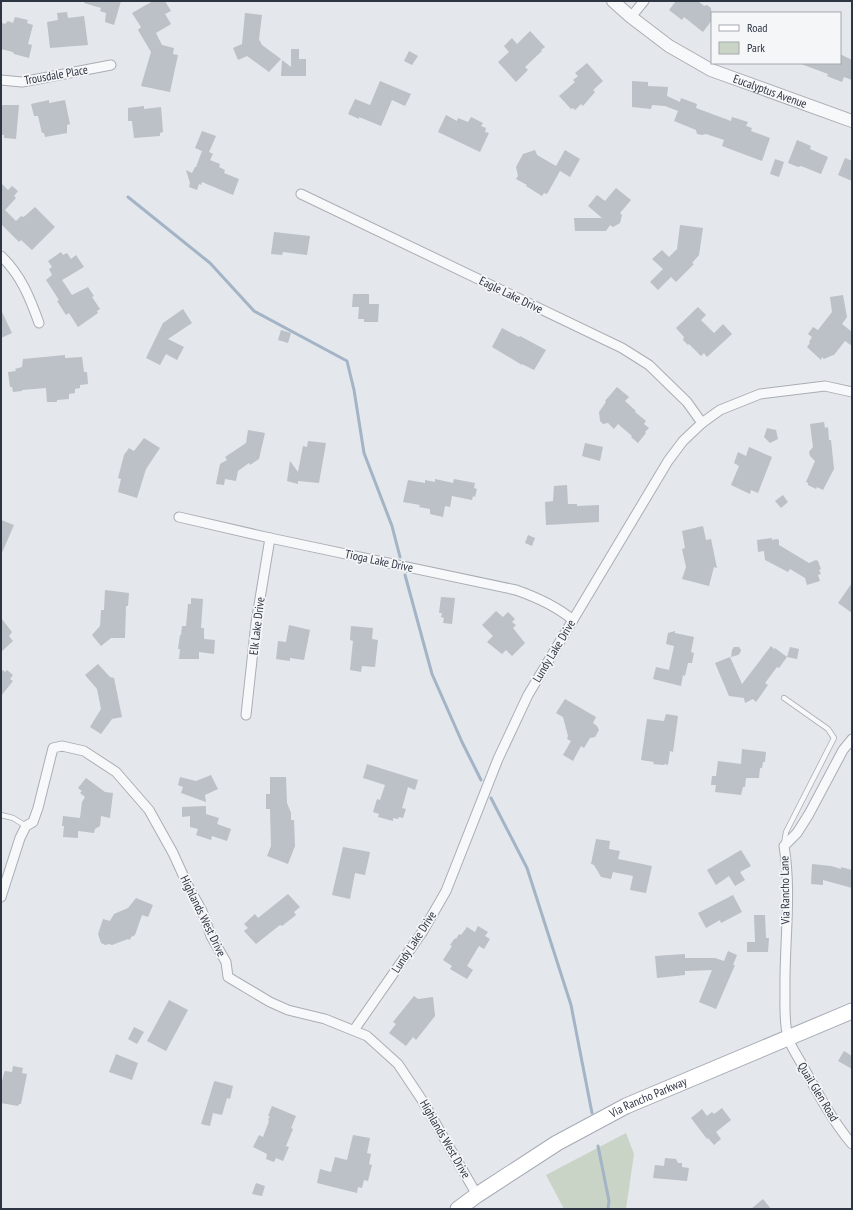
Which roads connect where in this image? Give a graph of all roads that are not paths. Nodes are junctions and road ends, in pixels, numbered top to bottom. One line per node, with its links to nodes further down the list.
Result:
1 (613, 1): 3 (street, Eucalyptus Avenue)
2 (644, 1): 3 (street)
3 (631, 17): 6 (street, Eucalyptus Avenue)
4 (111, 65): 5 (street, Trousdale Place)
5 (1, 80)
6 (852, 121)
7 (301, 194): 11 (street, Eagle Lake Drive)
8 (1, 256): 9 (street)
9 (39, 323)
10 (852, 392): 11 (street, Lundy Lake Drive)
11 (702, 424): 14 (street, Lundy Lake Drive)
12 (179, 517): 13 (street, Tioga Lake Drive)
13 (270, 538): 14 (street, Tioga Lake Drive); 16 (street, Elk Lake Drive)
14 (572, 620): 23 (street, Lundy Lake Drive)
15 (784, 698): 20 (lane)
16 (246, 715)
17 (852, 739): 20 (street, Via Rancho Lane)
18 (1, 815): 19 (lane)
19 (30, 824): 21 (street); 23 (street, Highlands West Drive)
20 (784, 846): 24 (street, Via Rancho Lane)
21 (1, 897)
22 (852, 1011): 24 (main road, Via Rancho Parkway)
23 (354, 1030): 26 (street, Highlands West Drive)
24 (788, 1038): 25 (street, Quail Glen Road); 26 (main road, Via Rancho Parkway)
25 (852, 1144)
26 (477, 1195): 27 (main road, Via Rancho Parkway)
27 (458, 1209)

